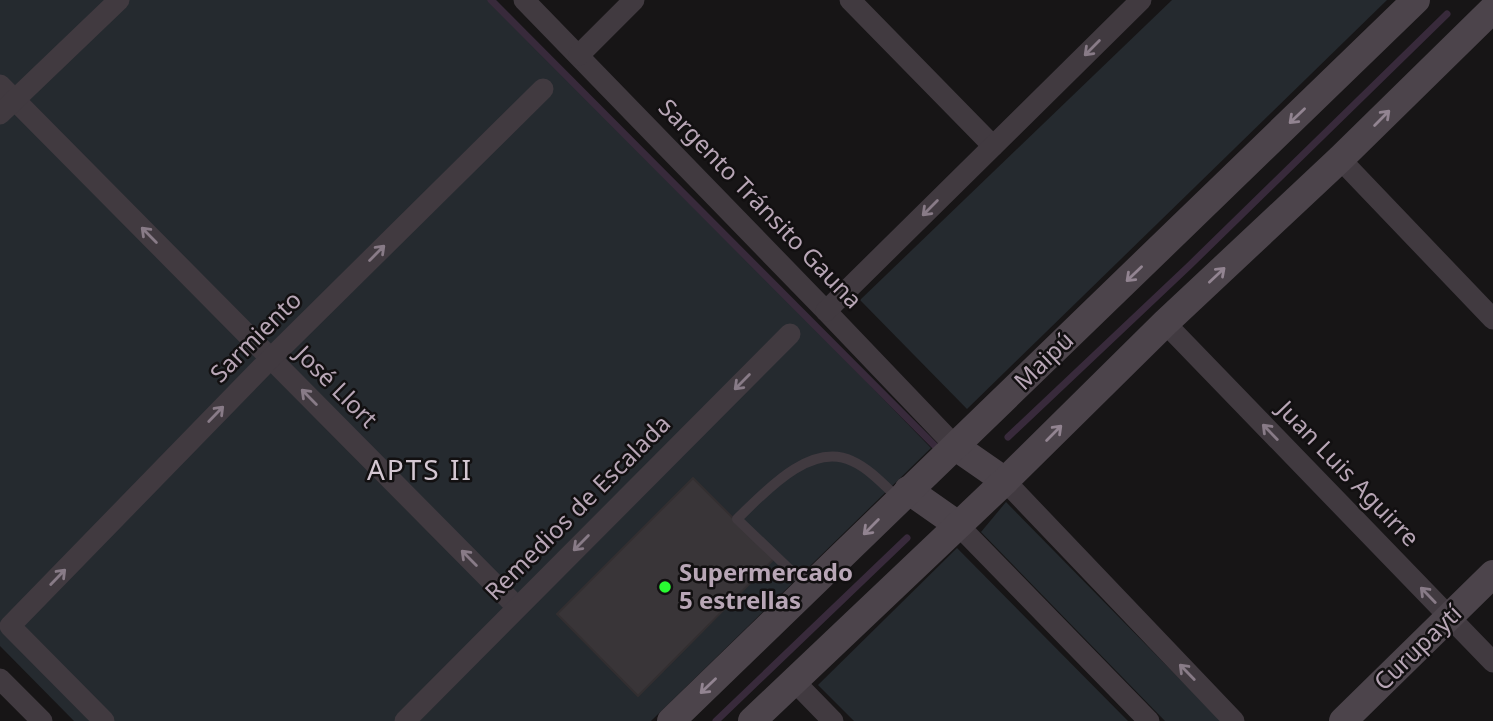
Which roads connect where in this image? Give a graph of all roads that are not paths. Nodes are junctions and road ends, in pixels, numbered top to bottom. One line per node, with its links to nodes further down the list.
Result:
1 (119, 0): 10 (street)
2 (524, 0): 8 (street, Sargento Tránsito Gauna)
3 (634, 0): 8 (street)
4 (850, 0): 11 (street)
5 (1141, 0): 11 (street, one-way to 11)
6 (1416, 0): 18 (street, Maipú, one-way to 18)
7 (1493, 9): 12 (street, one-way to 7)
8 (579, 55): 13 (street, Sargento Tránsito Gauna)
9 (543, 89): 17 (street, Sarmiento, one-way to 9)
10 (5, 99): 17 (street, José Llort, one-way to 10)
11 (993, 146): 13 (street, one-way to 13)
12 (1340, 159): 14 (street); 15 (street, one-way to 12)
13 (826, 311): 18 (street, Sargento Tránsito Gauna)
14 (1493, 319)
15 (1165, 323): 19 (street, one-way to 15); 25 (street, Juan Luis Aguirre, one-way to 15)
16 (790, 334): 24 (street, Remedios de Escalada, one-way to 24)
17 (271, 358): 24 (street, José Llort, one-way to 17); 30 (street, Sarmiento, one-way to 17)
18 (956, 447): 19 (street); 20 (street, Maipú)
19 (1005, 481): 21 (street); 36 (street, one-way to 19)
20 (904, 494): 21 (street); 23 (street, Maipú, one-way to 23); 23 (lane)
21 (958, 525): 28 (street); 35 (street)
22 (1493, 574): 25 (street, Curupaytí)
23 (809, 588): 32 (street, Maipú, one-way to 32)
24 (517, 607): 31 (street, Remedios de Escalada)
25 (1449, 617): 26 (street, Juan Luis Aguirre); 37 (street, Curupaytí)
26 (1493, 662)
27 (0, 679): 29 (street)
28 (794, 681): 33 (street); 34 (street)
29 (42, 721)
30 (104, 721)
31 (405, 721)
32 (671, 721)
33 (752, 721)
34 (833, 721)
35 (1149, 721)
36 (1234, 721)
37 (1343, 721)

